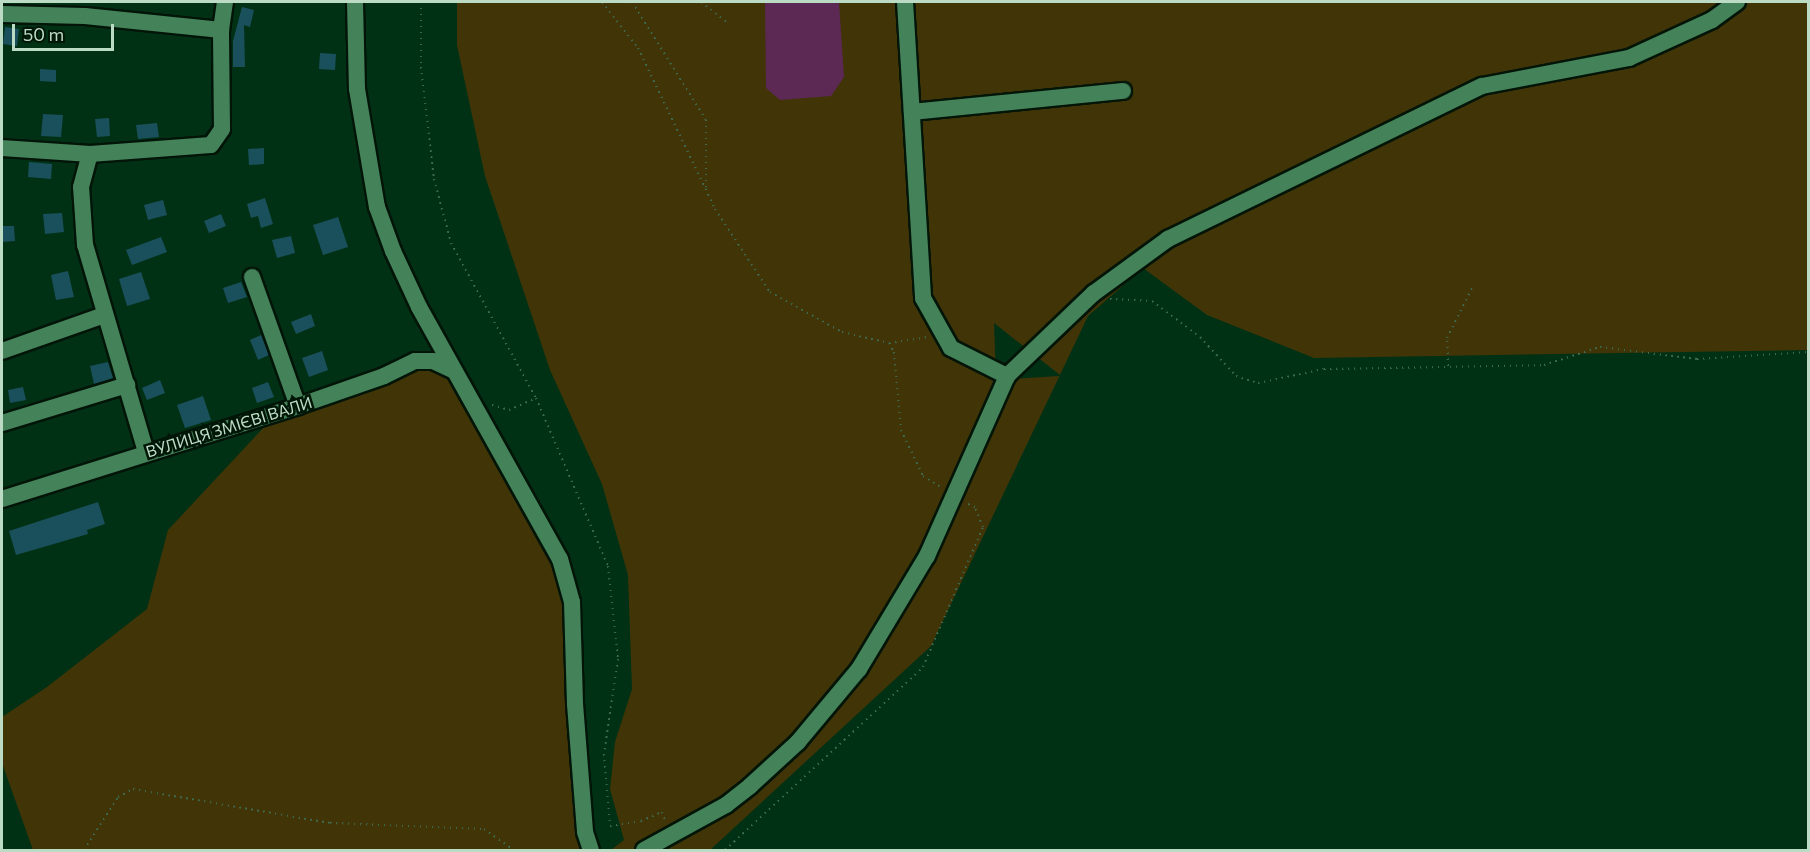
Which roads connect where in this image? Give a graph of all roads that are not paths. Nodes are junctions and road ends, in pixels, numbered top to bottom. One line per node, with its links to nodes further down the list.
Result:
1 (225, 2): 6 (street)
2 (354, 2): 14 (street)
3 (905, 2): 8 (street)
4 (1737, 2): 15 (street)
5 (2, 14): 6 (street)
6 (221, 30): 10 (street)
7 (1123, 91): 8 (street)
8 (912, 112): 15 (street)
9 (2, 148): 10 (street)
10 (90, 154): 12 (street)
11 (252, 277): 17 (street)
12 (104, 315): 13 (street); 16 (street)
13 (2, 351)
14 (454, 371): 17 (street, ВУЛИЦЯ ЗМІЄВІ ВАЛИ); 21 (street)
15 (1007, 376): 22 (street)
16 (127, 385): 18 (street); 19 (street)
17 (298, 406): 19 (street, ВУЛИЦЯ ЗМІЄВІ ВАЛИ)
18 (2, 423)
19 (146, 452): 20 (street, ВУЛИЦЯ ЗМІЄВІ ВАЛИ)
20 (2, 499)
21 (591, 850)
22 (644, 850)

